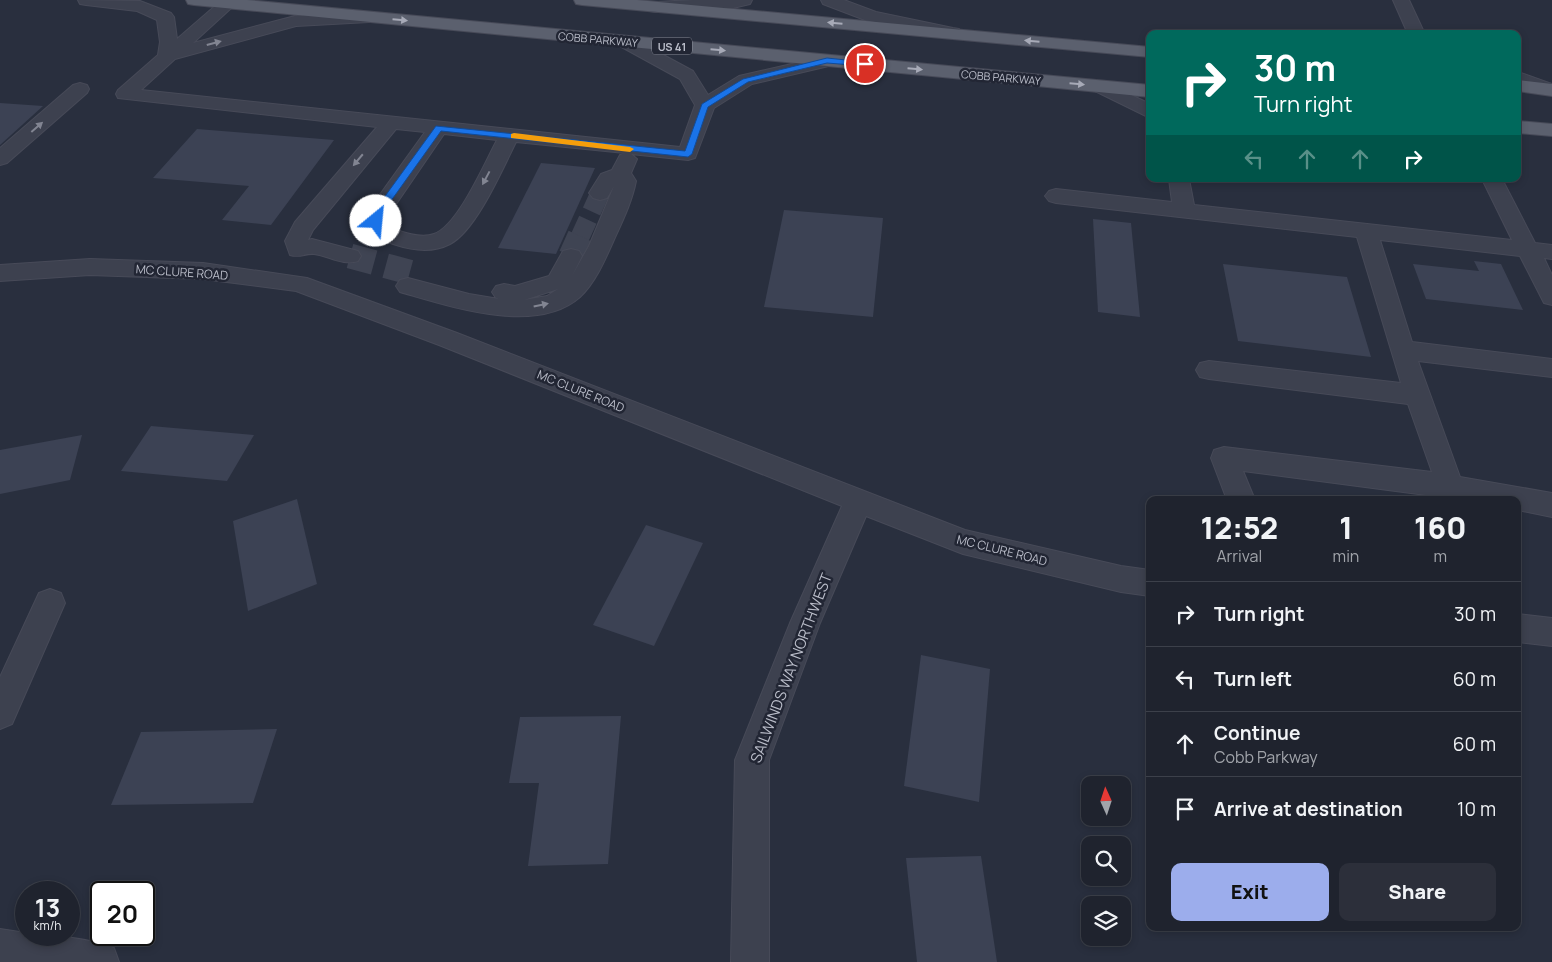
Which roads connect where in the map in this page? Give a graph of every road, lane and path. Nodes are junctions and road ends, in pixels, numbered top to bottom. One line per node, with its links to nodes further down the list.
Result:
1 (86, 0): 14 (street)
2 (194, 0): 7 (main road, COBB PARKWAY / US 41)
3 (582, 0): 8 (main road)
4 (744, 0): 8 (street)
5 (830, 0): 11 (street)
6 (1401, 0): 10 (street)
7 (230, 2): 9 (main road, COBB PARKWAY / US 41); 14 (street)
8 (656, 7): 11 (main road, one-way to 8)
9 (369, 17): 12 (main road, COBB PARKWAY / US 41, one-way to 12); 14 (street, one-way to 9)
10 (1414, 30)
11 (953, 33): 13 (main road, one-way to 11)
12 (624, 41): 15 (main road, COBB PARKWAY / US 41, one-way to 15); 22 (street)
13 (1146, 52)
14 (167, 56): 24 (street)
15 (827, 61): 18 (main road, COBB PARKWAY / US 41, one-way to 18); 22 (street)
16 (1521, 79): 20 (street)
17 (1521, 86): 20 (main road)
18 (1102, 87): 21 (main road, COBB PARKWAY / US 41); 23 (street)
19 (80, 89): 30 (street, one-way to 19)
20 (1551, 90)
21 (1146, 91)
22 (704, 105): 29 (street)
23 (1146, 110)
24 (390, 123): 25 (street); 41 (street, one-way to 41)
25 (438, 128): 28 (street); 28 (street, one-way to 25)
26 (1521, 130): 27 (main road)
27 (1552, 130)
28 (509, 135): 29 (street)
29 (632, 149): 31 (street)
30 (0, 158)
31 (620, 174): 34 (street); 40 (street, one-way to 31)
32 (1179, 182): 36 (street)
33 (1494, 182): 38 (street)
34 (600, 193)
35 (1056, 196): 36 (street)
36 (1184, 210): 37 (street)
37 (1366, 231): 38 (street); 44 (street)
38 (1528, 250): 39 (street); 43 (street)
39 (1552, 252)
40 (571, 256)
41 (344, 263)
42 (0, 273): 52 (street, MC CLURE ROAD)
43 (1552, 297)
44 (1402, 350): 45 (street); 47 (street)
45 (1552, 368)
46 (1209, 370): 47 (street)
47 (1418, 395): 48 (street)
48 (1450, 486): 49 (street); 50 (street)
49 (1239, 496)
50 (1504, 496)
51 (1521, 499): 53 (street)
52 (858, 501): 54 (street, MC CLURE ROAD); 61 (street, SAILWINDS WAY NORTHWEST)
53 (1552, 505)
54 (1146, 582)
55 (50, 603): 58 (street)
56 (1521, 628): 57 (street)
57 (1552, 632)
58 (0, 713)
59 (0, 948): 60 (street)
60 (100, 962)
61 (750, 962)

